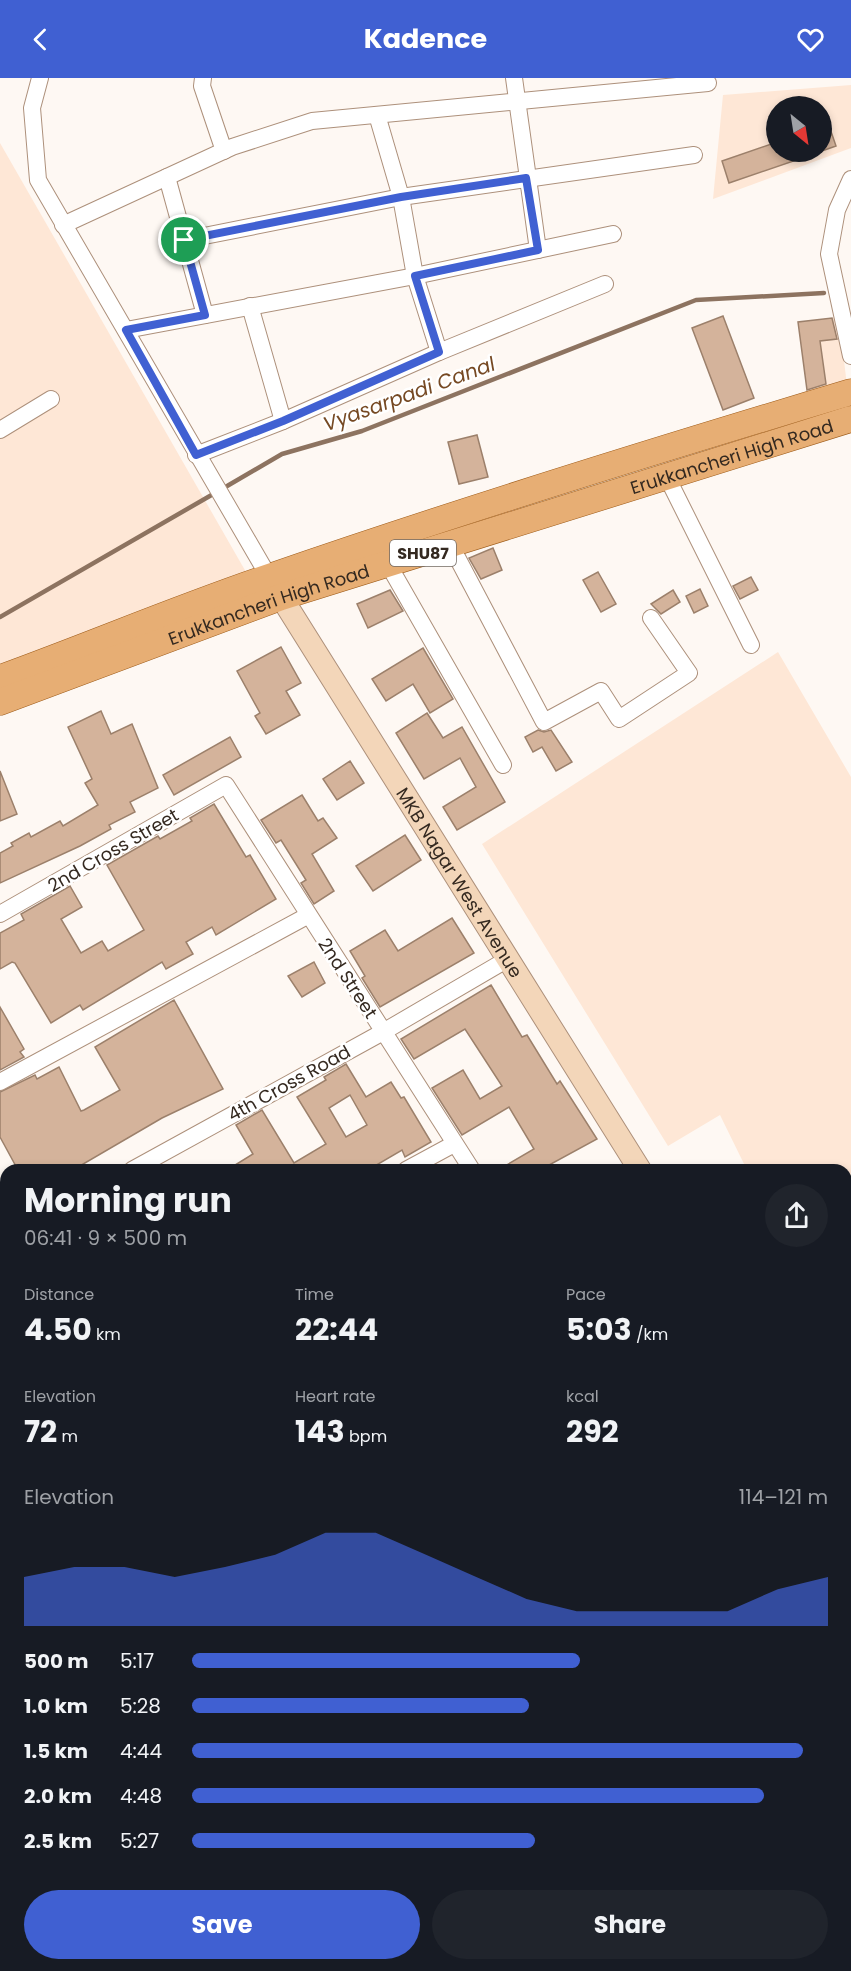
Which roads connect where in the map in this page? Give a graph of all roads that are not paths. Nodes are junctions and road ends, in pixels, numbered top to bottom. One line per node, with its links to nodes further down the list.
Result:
1 (40, 78): 13 (street)
2 (203, 78): 7 (street)
3 (514, 78): 5 (street)
4 (708, 83): 5 (street)
5 (517, 102): 6 (street); 10 (street)
6 (378, 115): 7 (street); 12 (street)
7 (224, 151): 9 (street)
8 (694, 155): 10 (street)
9 (167, 177): 13 (street); 15 (street)
10 (526, 178): 12 (street); 16 (street)
11 (851, 179): 23 (street)
12 (401, 197): 15 (street); 17 (street)
13 (63, 225): 21 (street)
14 (613, 234): 16 (street)
15 (184, 240): 20 (street)
16 (538, 250): 17 (street)
17 (415, 276): 19 (street); 22 (street)
18 (605, 284): 22 (street)
19 (250, 306): 20 (street); 27 (street)
20 (205, 315): 21 (street)
21 (126, 330): 29 (street)
22 (439, 352): 27 (street)
23 (851, 356)
24 (851, 392): 33 (main road, SHU87)
25 (51, 399): 28 (street)
26 (851, 419): 30 (main road, Erukkancheri High Road / SHU87)
27 (283, 421): 29 (street)
28 (0, 430)
29 (196, 455): 33 (street)
30 (667, 477): 31 (main road, Erukkancheri High Road / SHU87); 35 (street)
31 (450, 544): 32 (main road, Erukkancheri High Road / SHU87); 34 (street)
32 (388, 564): 33 (main road, Erukkancheri High Road / SHU87); 38 (street)
33 (275, 587): 36 (main road, SHU87); 37 (main road, Erukkancheri High Road / SHU87); 42 (main road, MKB Nagar West Avenue)
34 (651, 618)
35 (751, 645)
36 (0, 678)
37 (0, 702)
38 (503, 765)
39 (226, 785): 40 (street, 2nd Cross Street); 41 (street, 2nd Street)
40 (0, 914)
41 (307, 916): 43 (street, 2nd Street); 44 (street)
42 (507, 959): 43 (street, 4th Cross Road); 49 (main road, MKB Nagar West Avenue)
43 (383, 1032): 45 (street, 2nd Street); 46 (street, 4th Cross Road)
44 (0, 1082)
45 (454, 1144): 47 (street); 48 (street, 2nd Street)
46 (143, 1164)
47 (417, 1164)
48 (468, 1164)
49 (636, 1164)

